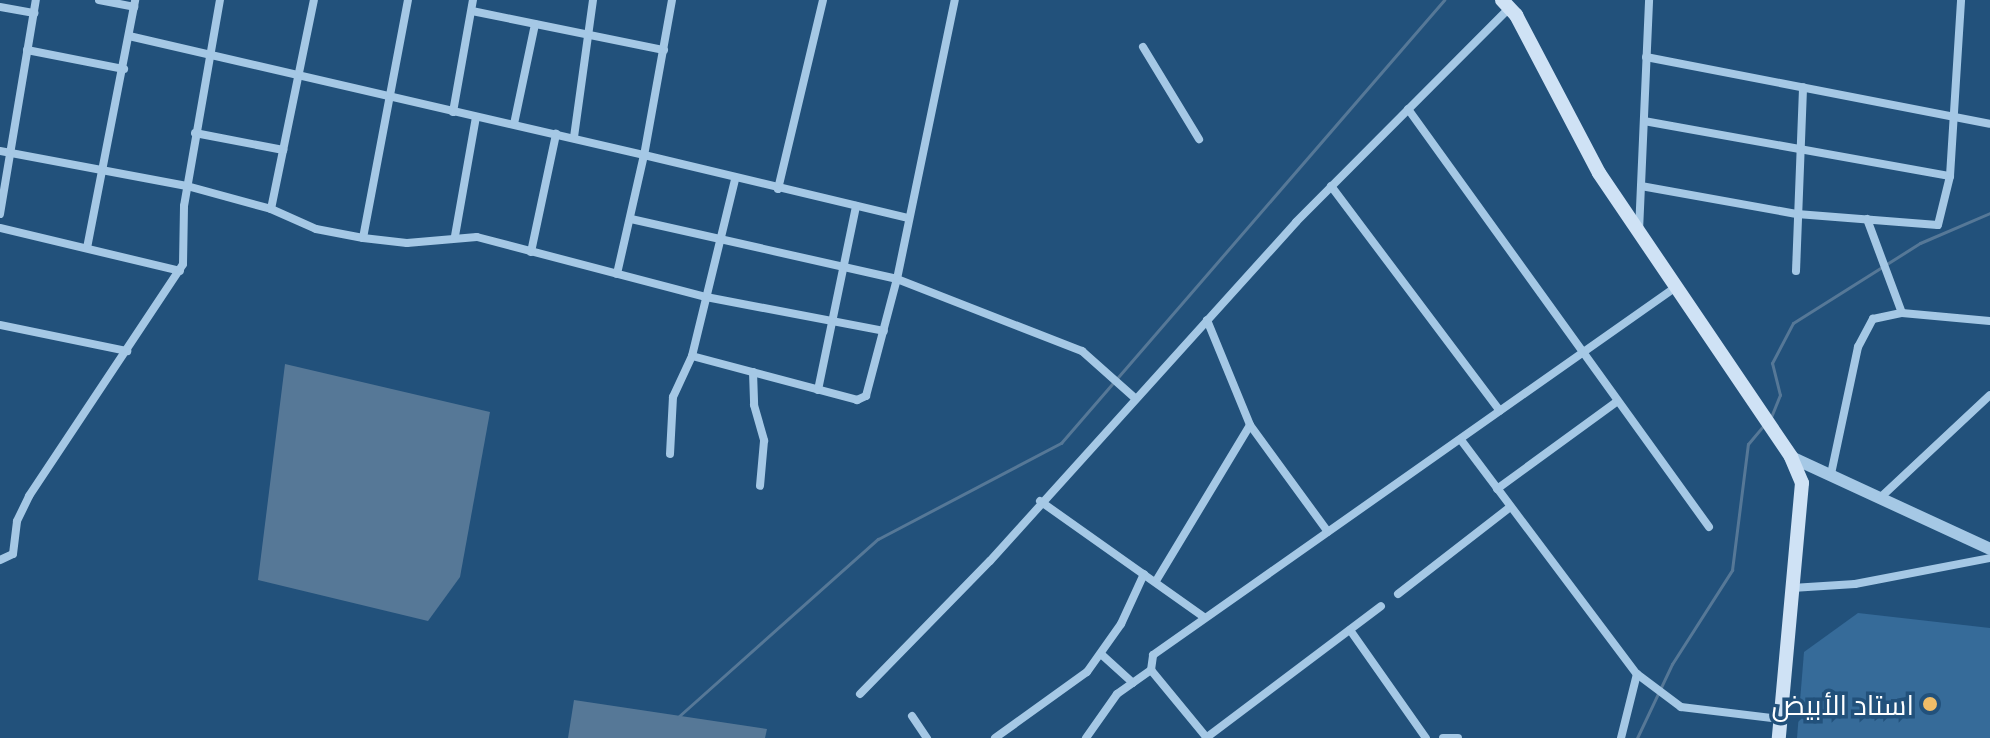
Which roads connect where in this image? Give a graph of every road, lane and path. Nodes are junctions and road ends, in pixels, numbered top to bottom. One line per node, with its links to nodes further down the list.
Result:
1 (36, 0): 17 (street)
2 (99, 0): 13 (street)
3 (220, 0): 24 (street)
4 (314, 0): 27 (street)
5 (408, 0): 29 (street)
6 (473, 0): 16 (street)
7 (593, 0): 19 (street)
8 (672, 0): 23 (street)
9 (823, 0): 51 (street)
10 (955, 0): 56 (street)
11 (1649, 0): 25 (street)
12 (1961, 0): 32 (street)
13 (134, 3): 20 (street)
14 (1506, 4): 30 (street); 61 (main road)
15 (0, 7): 17 (street)
16 (472, 11): 18 (street); 31 (street)
17 (34, 13): 22 (street)
18 (535, 24): 19 (street); 35 (street)
19 (590, 34): 23 (street); 39 (street)
20 (129, 36): 24 (street); 26 (street)
21 (1143, 47): 40 (street)
22 (27, 50): 26 (street); 43 (street)
23 (664, 50): 44 (street)
24 (209, 55): 27 (street); 37 (street)
25 (1646, 57): 28 (street); 34 (street)
26 (124, 69): 45 (street)
27 (300, 76): 29 (street); 42 (street)
28 (1803, 87): 32 (street); 41 (street)
29 (391, 96): 31 (street); 62 (street)
30 (1408, 109): 49 (street); 80 (street)
31 (453, 112): 33 (street)
32 (1955, 116): 36 (street); 46 (street)
33 (476, 117): 35 (street); 60 (street)
34 (1644, 121): 41 (street); 50 (street)
35 (514, 124): 38 (street)
36 (1990, 124)
37 (195, 133): 42 (street); 48 (street)
38 (556, 134): 39 (street); 65 (street)
39 (574, 137): 44 (street)
40 (1199, 139)
41 (1799, 149): 46 (street); 55 (street)
42 (283, 150): 53 (street)
43 (4, 151): 45 (street); 54 (street)
44 (644, 155): 47 (street); 57 (street)
45 (102, 169): 48 (street); 64 (street)
46 (1950, 176): 58 (street)
47 (735, 179): 51 (street); 63 (street)
48 (187, 186): 53 (street); 67 (street)
49 (1331, 186): 74 (street); 87 (street)
50 (1641, 186): 55 (street); 61 (street)
51 (778, 189): 52 (street)
52 (856, 206): 56 (street); 66 (street)
53 (271, 209): 62 (street)
54 (0, 214)
55 (1797, 214): 58 (street); 68 (street)
56 (909, 218): 70 (street)
57 (631, 219): 63 (street); 69 (street)
58 (1867, 219): 73 (street)
59 (0, 228): 64 (street)
60 (455, 236): 62 (street); 65 (street)
61 (1639, 236): 71 (main road)
62 (363, 238)
63 (721, 241): 66 (street); 72 (street)
64 (87, 248): 67 (street)
65 (531, 252): 69 (street)
66 (842, 267): 70 (street); 75 (street)
67 (180, 271): 79 (street)
68 (1796, 271)
69 (617, 274): 72 (street)
70 (897, 279): 78 (street); 85 (street)
71 (1673, 289): 80 (street); 91 (main road)
72 (706, 297): 75 (street); 81 (street)
73 (1902, 313): 76 (street); 92 (street)
74 (1207, 320): 85 (street); 88 (street)
75 (831, 321): 78 (street); 83 (street)
76 (1990, 321)
77 (0, 325): 79 (street)
78 (884, 331): 83 (street)
79 (127, 351): 102 (street)
80 (1582, 354): 86 (street); 87 (street)
81 (692, 356): 82 (street); 90 (street)
82 (753, 372): 83 (street); 93 (street)
83 (818, 390)
84 (1990, 395): 95 (street)
85 (1135, 398): 96 (street)
86 (1615, 403): 94 (street); 98 (street)
87 (1500, 411): 89 (street)
88 (1250, 425): 99 (street); 104 (street)
89 (1461, 440): 94 (street); 99 (street)
90 (670, 454)
91 (1791, 457): 92 (street); 105 (main road)
92 (1831, 474): 95 (street)
93 (760, 486)
94 (1497, 489): 97 (street)
95 (1881, 497): 100 (street)
96 (1040, 501): 103 (street); 114 (street)
97 (1510, 507): 106 (street); 112 (street)
98 (1709, 527)
99 (1328, 532): 108 (street)
100 (1990, 549)
101 (1990, 558): 105 (street)
102 (0, 560)
103 (1144, 574): 104 (street); 110 (street)
104 (1156, 581): 108 (street)
105 (1792, 588): 116 (main road)
106 (1398, 594)
107 (1381, 606): 109 (street)
108 (1205, 618): 111 (street)
109 (1350, 630): 120 (street); 121 (street)
110 (1101, 654): 113 (street); 118 (street)
111 (1151, 670): 113 (street); 120 (street)
112 (1637, 674): 116 (street); 124 (street)
113 (1133, 683): 119 (street)
114 (860, 694)
115 (912, 716): 117 (street)
116 (1780, 719): 125 (main road)
117 (927, 738)
118 (995, 738)
119 (1086, 738)
120 (1207, 738)
121 (1426, 738)
122 (1443, 738): 123 (street)
123 (1458, 738)
124 (1621, 738)
125 (1779, 738)

